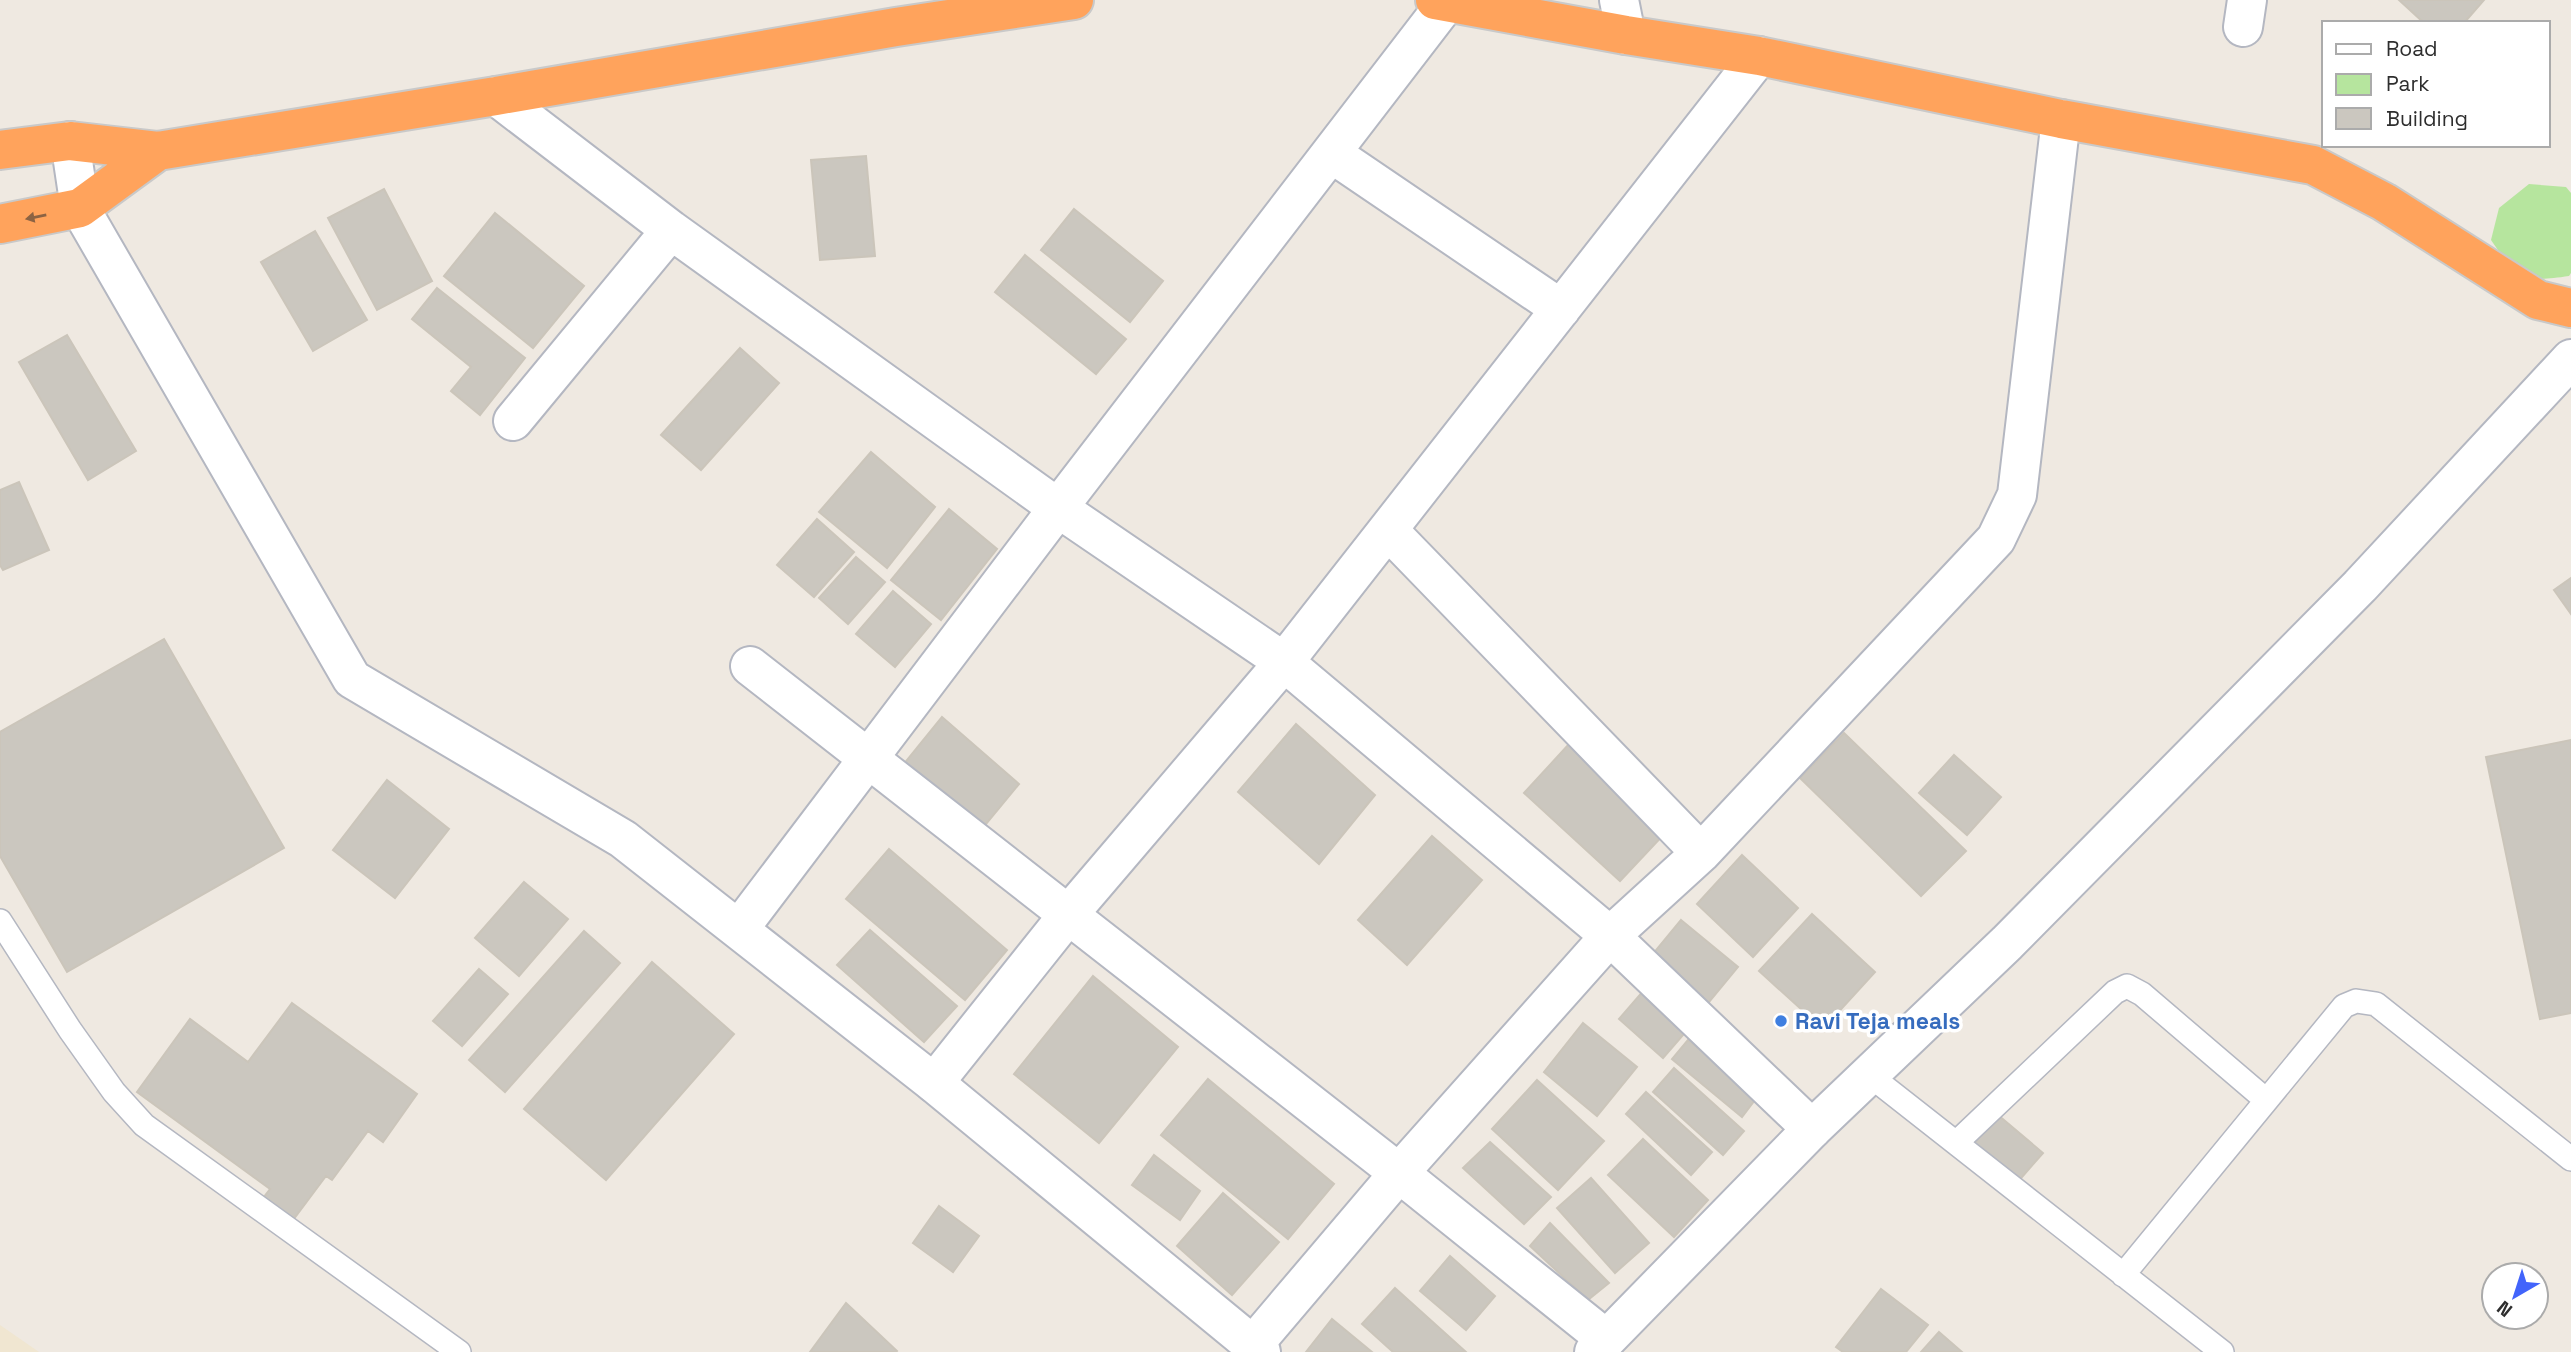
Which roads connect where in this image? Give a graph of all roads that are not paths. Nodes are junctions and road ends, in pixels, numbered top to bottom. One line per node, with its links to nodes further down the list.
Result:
1 (1074, 0): 3 (highway)
2 (1441, 1): 4 (highway); 11 (street)
3 (1014, 4): 6 (highway)
4 (1622, 17): 5 (highway)
5 (1759, 56): 7 (highway); 16 (street)
6 (496, 96): 10 (highway); 14 (street)
7 (2061, 120): 15 (highway); 24 (street)
8 (71, 141): 9 (highway); 10 (highway); 12 (street)
9 (0, 150)
10 (158, 151): 12 (highway)
11 (1331, 153): 16 (street); 19 (street)
12 (79, 208): 13 (highway, one-way to 13); 27 (street)
13 (0, 224)
14 (671, 230): 18 (street); 19 (street)
15 (2571, 308)
16 (1561, 309): 20 (street)
17 (2568, 369): 29 (street)
18 (513, 421)
19 (1058, 508): 21 (street); 23 (street)
20 (1388, 530): 21 (street); 24 (street)
21 (1284, 662): 25 (street); 28 (street)
22 (750, 666): 23 (street)
23 (868, 759): 25 (street); 27 (street)
24 (1701, 853): 28 (street)
25 (1068, 915): 30 (street); 35 (street)
26 (0, 921): 39 (lane)
27 (739, 929): 30 (street)
28 (1610, 936): 32 (street); 35 (street)
29 (1868, 1074): 32 (street); 33 (lane)
30 (934, 1083): 38 (street)
31 (2266, 1100): 33 (lane); 34 (lane); 36 (lane)
32 (1812, 1129): 37 (street)
33 (1955, 1143): 36 (lane)
34 (2571, 1159)
35 (1399, 1173): 37 (street); 38 (street)
36 (2123, 1275): 40 (lane)
37 (1600, 1346)
38 (1257, 1349)
39 (458, 1352)
40 (2222, 1352)

